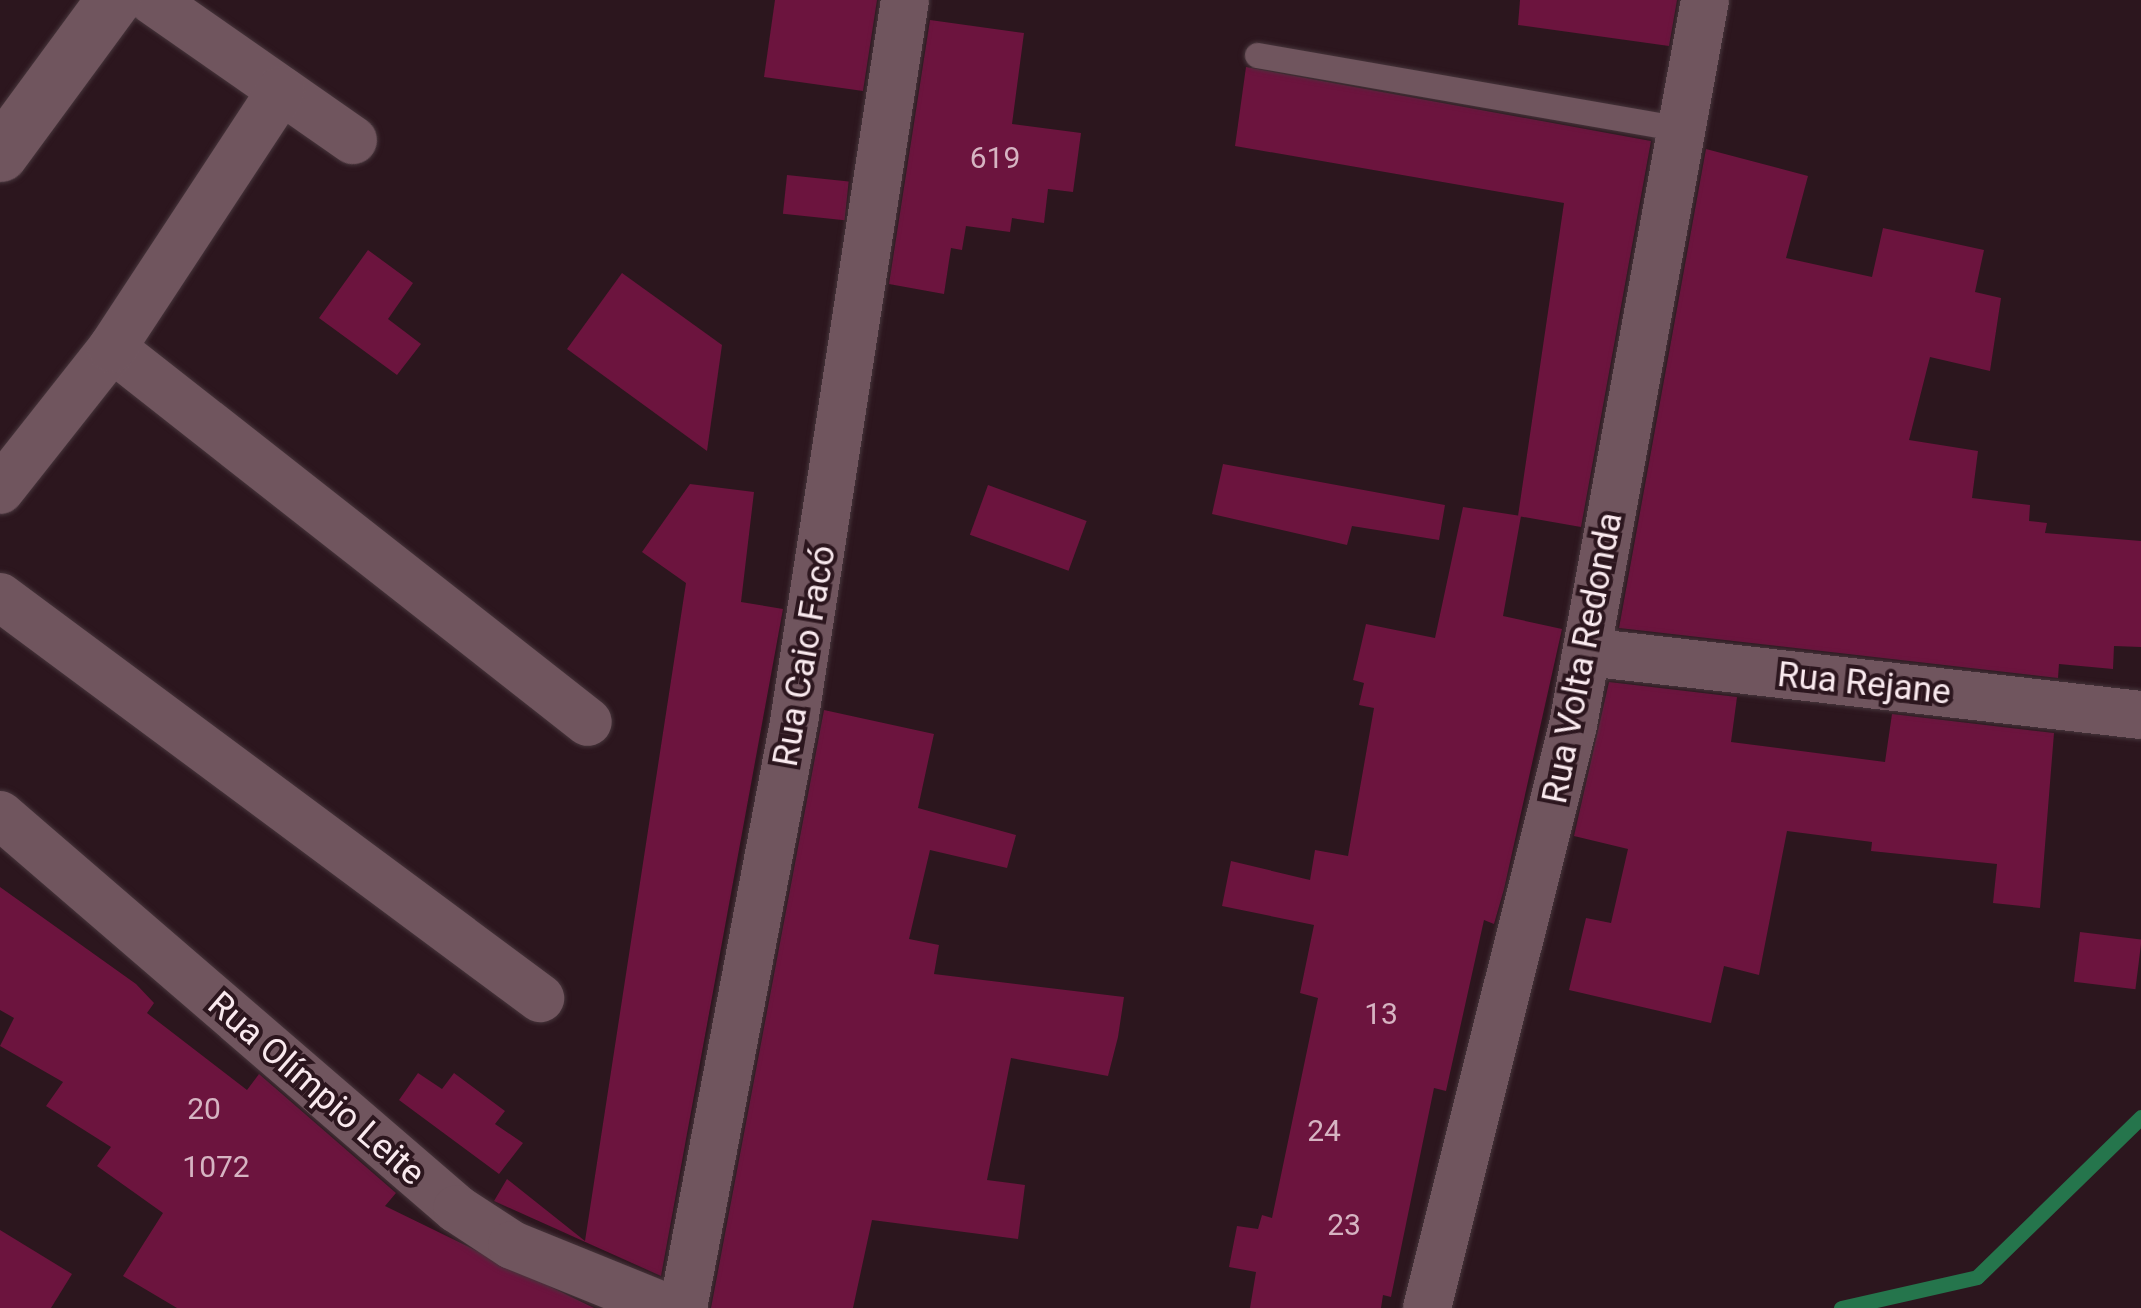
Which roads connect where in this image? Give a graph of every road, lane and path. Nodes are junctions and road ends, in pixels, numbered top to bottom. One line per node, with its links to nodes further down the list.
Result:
1 (113, 0): 9 (street)
2 (152, 0): 6 (street)
3 (904, 0): 19 (street, Rua Caio Facó)
4 (1705, 0): 7 (street, Rua Volta Redonda)
5 (1257, 55): 7 (lane)
6 (281, 91): 8 (street); 10 (street)
7 (1685, 130): 13 (street, Rua Volta Redonda)
8 (352, 140)
9 (0, 154)
10 (112, 348): 11 (street); 15 (street)
11 (0, 490)
12 (0, 597): 17 (street)
13 (1587, 652): 14 (street, Rua Rejane); 20 (street, Rua Volta Redonda)
14 (2141, 715)
15 (588, 722)
16 (0, 815): 18 (street, Rua Olímpio Leite)
17 (540, 998)
18 (666, 1308)
19 (683, 1308)
20 (1427, 1308)

